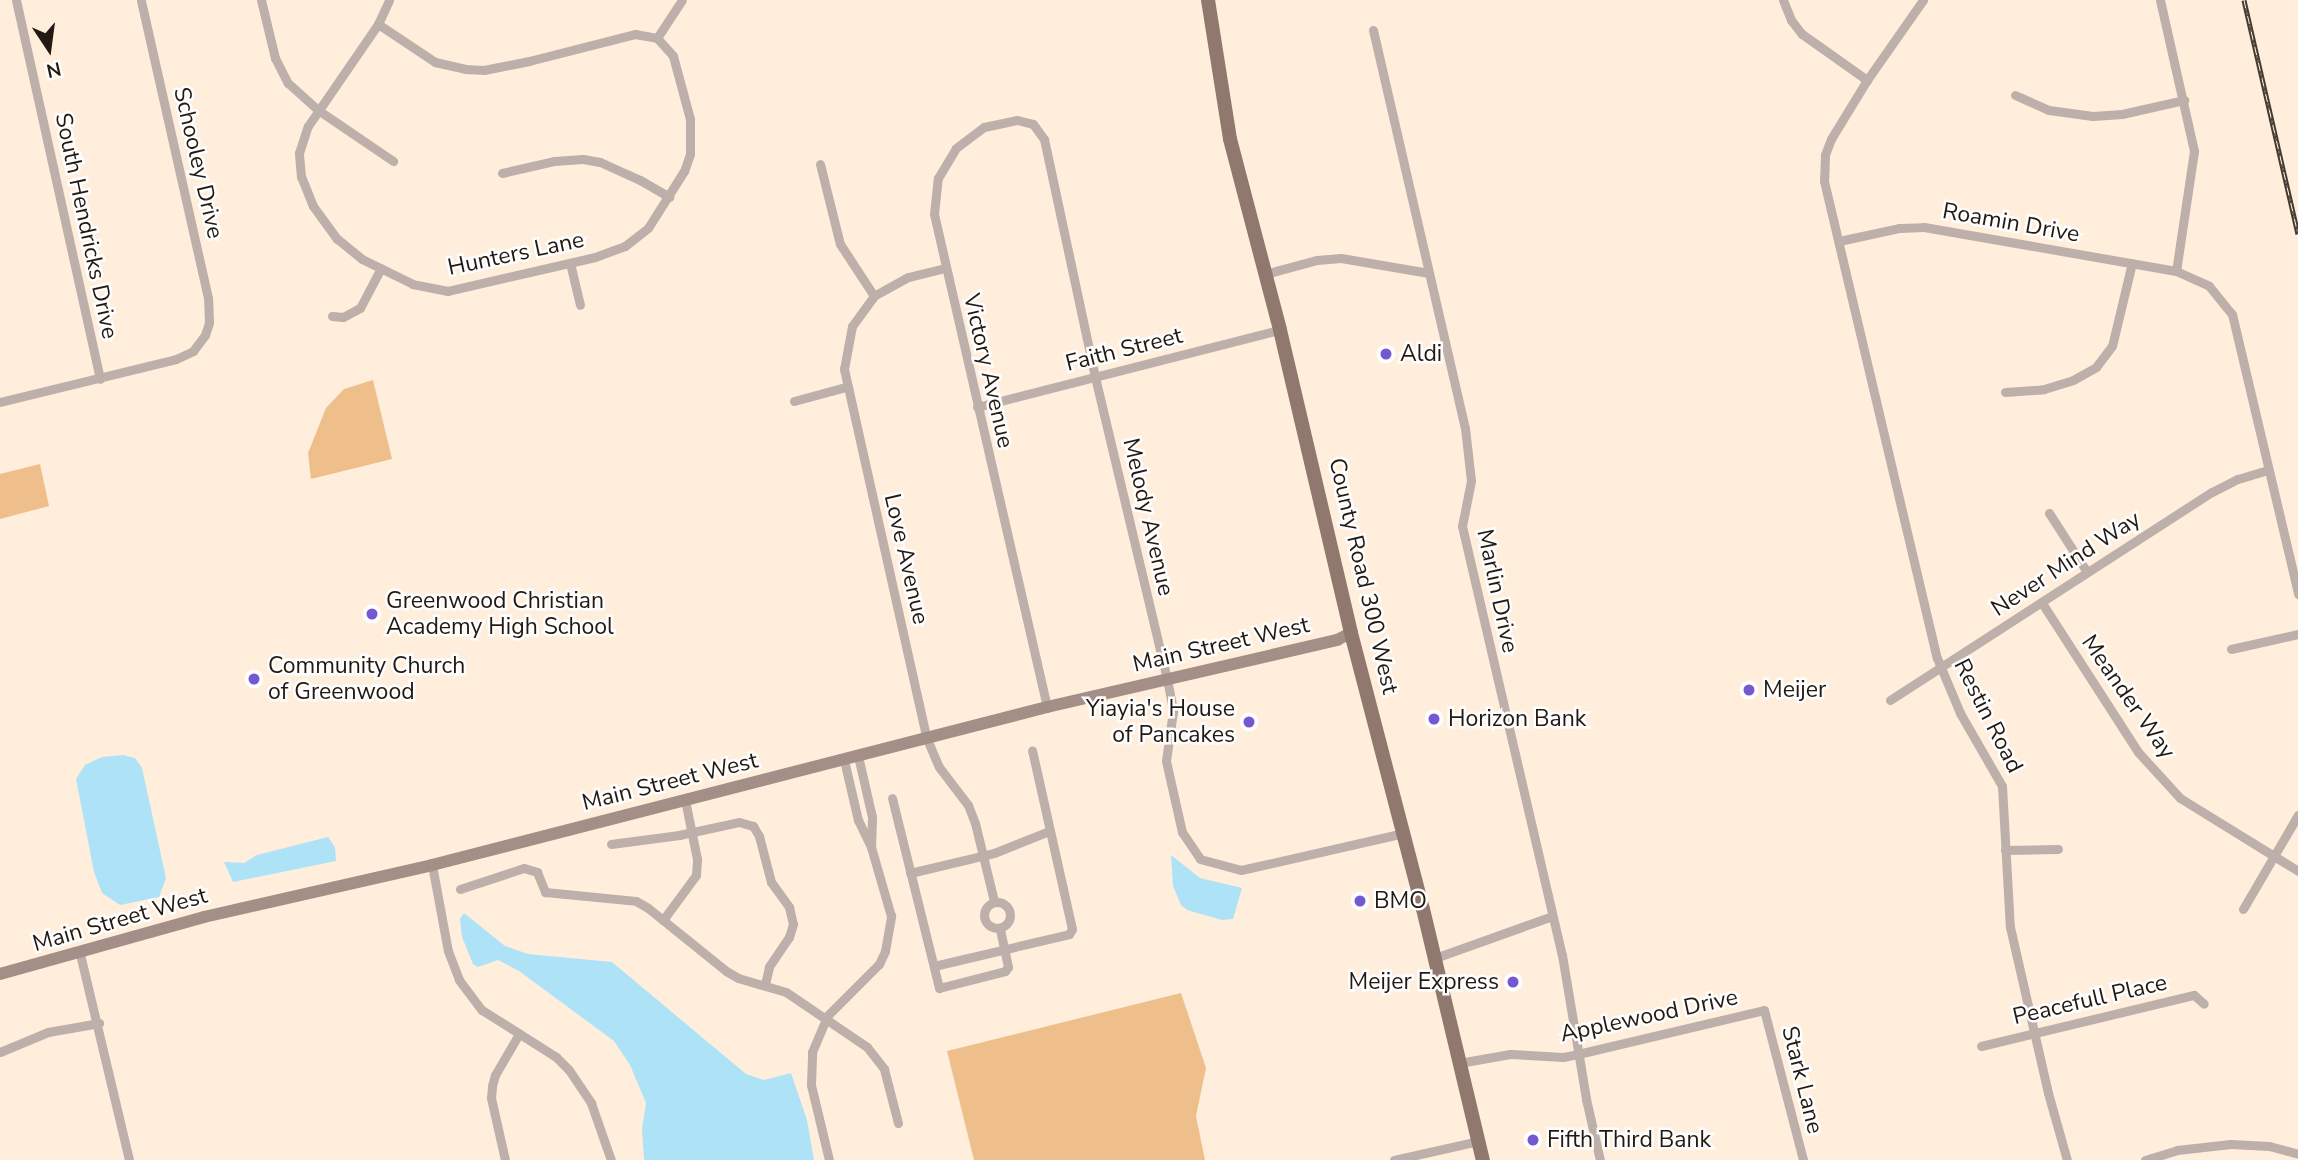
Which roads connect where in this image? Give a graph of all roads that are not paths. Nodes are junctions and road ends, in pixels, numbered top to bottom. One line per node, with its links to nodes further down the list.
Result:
1 (16, 0): 35 (street, South Hendricks Drive)
2 (141, 0): 35 (street, Schooley Drive)
3 (261, 0): 16 (street)
4 (389, 0): 10 (street, Hunters Lane)
5 (682, 0): 12 (street)
6 (1208, 0): 29 (main road, County Road 300 West)
7 (1783, 0): 13 (street)
8 (1923, 0): 13 (street)
9 (2160, 0): 15 (street)
10 (378, 24): 12 (street); 16 (street, Hunters Lane)
11 (1373, 30): 28 (street, Marlin Drive)
12 (657, 38): 21 (street, Hunters Lane)
13 (1867, 80): 22 (street, Restin Road)
14 (2015, 95): 15 (street)
15 (2184, 100): 27 (street)
16 (318, 110): 18 (street); 25 (street, Hunters Lane)
17 (1044, 139): 26 (street, Victory Avenue); 34 (street, Melody Avenue)
18 (393, 161)
19 (820, 164): 30 (street)
20 (502, 173): 21 (street)
21 (669, 197): 23 (street, Hunters Lane)
22 (1839, 241): 24 (street, Roamin Drive); 49 (street, Restin Road)
23 (570, 263): 25 (street, Hunters Lane); 31 (street)
24 (2132, 263): 27 (street, Roamin Drive); 37 (street)
25 (381, 268): 32 (street)
26 (945, 268): 30 (street, Love Avenue); 40 (street, Victory Avenue)
27 (2176, 271): 41 (street, Roamin Drive)
28 (1429, 273): 29 (street); 75 (street, Marlin Drive)
29 (1265, 274): 33 (main road, County Road 300 West)
30 (874, 296): 36 (street, Love Avenue)
31 (580, 305)
32 (332, 316)
33 (1280, 330): 34 (street, Faith Street); 46 (main road, County Road 300 West)
34 (1095, 377): 40 (street, Faith Street); 50 (street, Melody Avenue)
35 (100, 379): 39 (street)
36 (846, 387): 38 (street); 53 (street, Love Avenue)
37 (2005, 392)
38 (794, 401)
39 (0, 402)
40 (977, 407): 52 (street, Victory Avenue)
41 (2268, 470): 43 (street, Never Mind Way); 44 (street, Roamin Drive)
42 (2049, 513): 43 (street)
43 (2087, 572): 45 (street, Never Mind Way)
44 (2298, 594)
45 (2042, 603): 49 (street, Never Mind Way); 68 (street, Meander Way)
46 (1351, 633): 50 (main road, Main Street West); 62 (main road, County Road 300 West)
47 (2298, 634): 48 (street)
48 (2231, 649)
49 (1941, 669): 51 (street, Never Mind Way); 65 (street, Restin Road)
50 (1167, 679): 52 (main road, Main Street West); 62 (street, Melody Avenue)
51 (1889, 700)
52 (1047, 707): 53 (main road, Main Street West)
53 (927, 739): 55 (main road, Main Street West); 67 (street, Love Avenue)
54 (1032, 750): 60 (street)
55 (858, 756): 56 (main road, Main Street West); 64 (street)
56 (844, 760): 58 (main road, Main Street West); 64 (street)
57 (892, 798): 71 (street)
58 (684, 800): 61 (street); 69 (main road, Main Street West)
59 (2298, 815): 68 (street)
60 (1049, 831): 67 (street); 78 (street)
61 (691, 832): 63 (street); 76 (street); 83 (street)
62 (1404, 833): 80 (main road, County Road 300 West)
63 (611, 844)
64 (871, 847): 86 (street)
65 (2005, 849): 66 (street); 88 (street, Restin Road)
66 (2058, 849)
67 (983, 855): 71 (street); 73 (street, Love Avenue)
68 (2274, 858): 70 (street, Meander Way); 74 (street)
69 (432, 865): 79 (main road, Main Street West); 89 (street)
70 (2298, 871)
71 (910, 873): 81 (street)
72 (460, 889): 76 (street)
73 (994, 901): 77 (street, Love Avenue); 77 (street, Love Avenue)
74 (2243, 909)
75 (1552, 916): 80 (street); 92 (street, Marlin Drive)
76 (663, 920): 83 (street)
77 (1000, 929): 78 (street, Love Avenue)
78 (1004, 948): 81 (street); 81 (street)
79 (80, 954): 82 (main road, Main Street West); 87 (street)
80 (1435, 958): 93 (main road, County Road 300 West)
81 (934, 966)
82 (0, 974)
83 (765, 985): 86 (street)
84 (2204, 1004): 88 (street, Peacefull Place)
85 (1764, 1010): 92 (street, Applewood Drive); 104 (street, Stark Lane)
86 (825, 1019): 94 (street); 100 (street)
87 (99, 1023): 91 (street); 97 (street)
88 (2035, 1033): 90 (street, Peacefull Place); 105 (street, Restin Road)
89 (519, 1034): 98 (street); 99 (street)
90 (1981, 1046)
91 (0, 1052)
92 (1578, 1054): 93 (street, Applewood Drive); 103 (street, Marlin Drive)
93 (1460, 1063): 95 (main road, County Road 300 West)
94 (898, 1123)
95 (1478, 1141): 101 (street); 102 (main road, County Road 300 West)
96 (2298, 1154): 106 (street)
97 (129, 1160)
98 (505, 1160)
99 (611, 1160)
100 (830, 1160)
101 (1394, 1160)
102 (1483, 1160)
103 (1600, 1160)
104 (1802, 1160)
105 (2067, 1160)
106 (2145, 1160)

